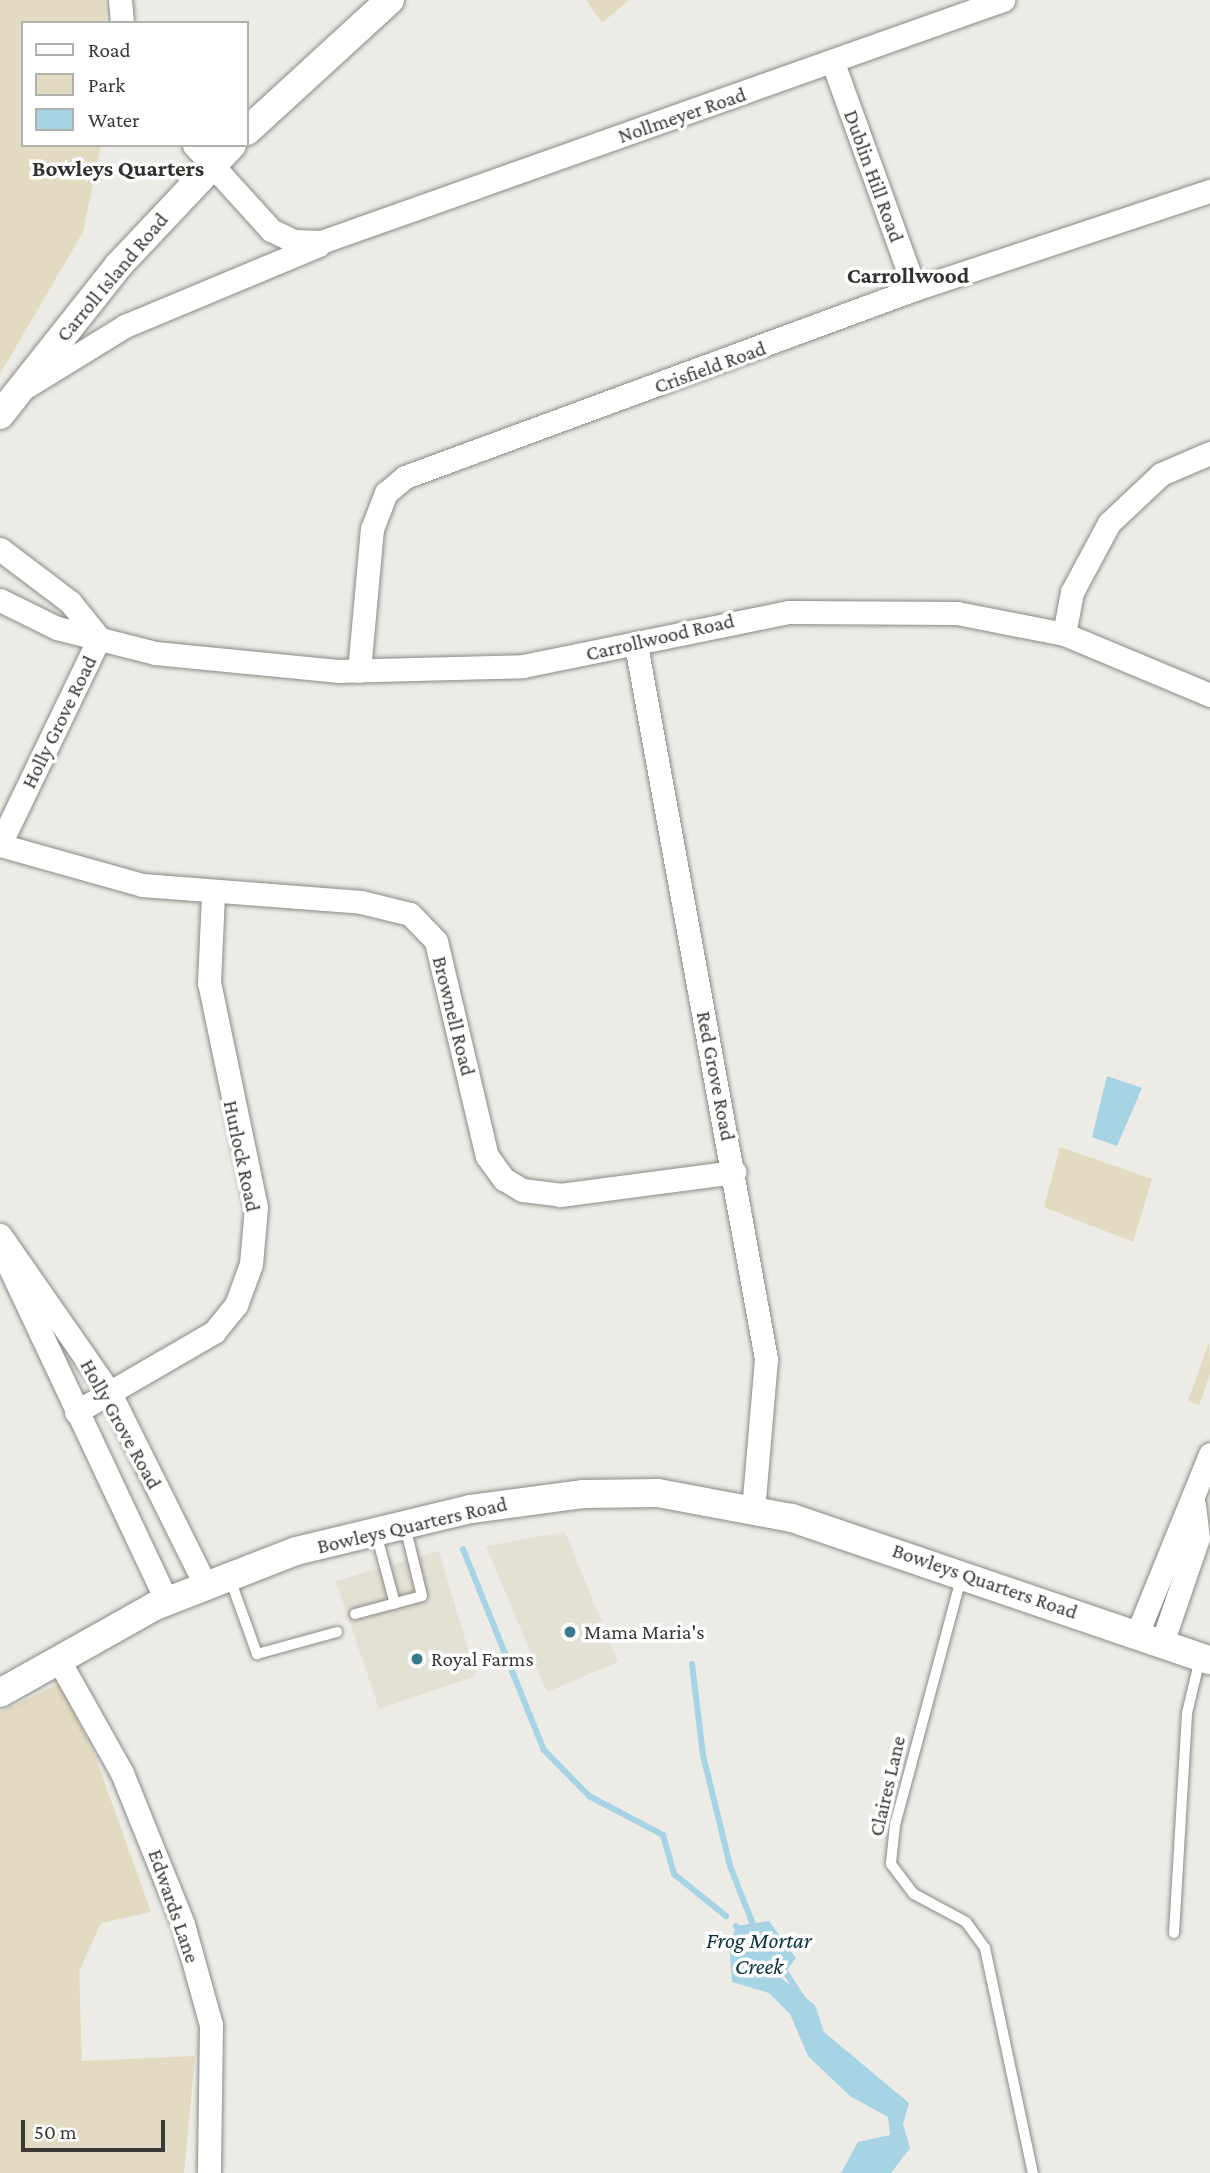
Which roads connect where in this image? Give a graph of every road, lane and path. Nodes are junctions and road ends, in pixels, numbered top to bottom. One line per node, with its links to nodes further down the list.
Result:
1 (120, 0): 4 (street)
2 (390, 0): 6 (street)
3 (1003, 0): 5 (street, Nollmeyer Road)
4 (122, 21)
5 (833, 63): 10 (street, Nollmeyer Road); 11 (street, Dublin Hill Road)
6 (248, 130)
7 (226, 147): 8 (street, Carroll Island Road)
8 (202, 155): 10 (street, Nollmeyer Road); 12 (street, Carroll Island Road)
9 (1210, 191): 11 (street, Crisfield Road)
10 (361, 228): 12 (street, Nollmeyer Road)
11 (915, 289): 20 (street, Crisfield Road)
12 (18, 392): 13 (street, Carroll Island Road)
13 (0, 415)
14 (1210, 453): 17 (street)
15 (0, 549): 18 (street)
16 (0, 600): 18 (street, Carrollwood Road)
17 (1064, 634): 19 (street, Carrollwood Road); 21 (street, Carrollwood Road)
18 (99, 638): 20 (street, Carrollwood Road); 22 (street, Holly Grove Road)
19 (636, 645): 20 (street, Carrollwood Road); 24 (street, Red Grove Road)
20 (359, 671)
21 (1210, 695)
22 (0, 845): 23 (street, Brownell Road)
23 (213, 895): 24 (street, Brownell Road); 27 (street, Hurlock Road)
24 (734, 1172): 30 (street, Red Grove Road)
25 (0, 1235): 27 (street, Holly Grove Road)
26 (0, 1245): 28 (street, Holly Grove Road)
27 (110, 1393): 28 (street, Hurlock Road); 34 (street, Holly Grove Road)
28 (76, 1412): 35 (street, Holly Grove Road)
29 (1210, 1454): 39 (street)
30 (753, 1510): 31 (street, Bowleys Quarters Road); 33 (street, Bowleys Quarters Road)
31 (404, 1523): 32 (street, Bowleys Quarters Road); 36 (lane)
32 (376, 1530): 34 (street, Bowleys Quarters Road); 36 (lane)
33 (963, 1572): 39 (street, Bowleys Quarters Road); 45 (lane, Claires Lane)
34 (217, 1581): 35 (street, Bowleys Quarters Road); 38 (lane)
35 (167, 1601): 41 (street, Bowleys Quarters Road)
36 (395, 1604): 37 (lane)
37 (355, 1614)
38 (337, 1632)
39 (1150, 1638): 40 (street, Bowleys Quarters Road)
40 (1205, 1658): 43 (lane)
41 (58, 1659): 42 (street, Bowleys Quarters Road); 44 (street, Edwards Lane)
42 (0, 1693)
43 (1174, 1933)
44 (209, 2173)
45 (1034, 2173)

